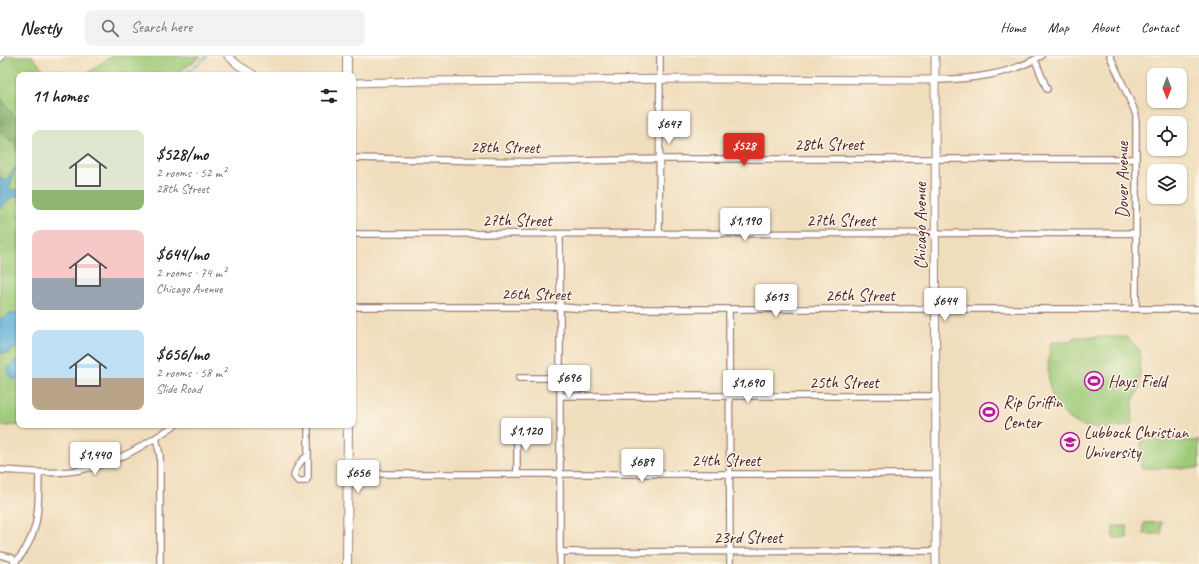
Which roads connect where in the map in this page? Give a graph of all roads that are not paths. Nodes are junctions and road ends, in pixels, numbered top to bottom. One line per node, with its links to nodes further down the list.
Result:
1 (228, 56): 8 (street)
2 (347, 56): 9 (main road)
3 (660, 56): 10 (street)
4 (936, 56): 11 (street, Chicago Avenue)
5 (1041, 56): 7 (street)
6 (1110, 56): 17 (street, Dover Avenue)
7 (1034, 60): 11 (street); 13 (street)
8 (249, 72)
9 (347, 72)
10 (660, 79): 11 (street); 12 (street); 16 (street)
11 (935, 80): 15 (street, Chicago Avenue)
12 (356, 83)
13 (1047, 89)
14 (356, 158): 16 (street, 28th Street)
15 (935, 158): 16 (street, 28th Street); 17 (street, 28th Street); 22 (street, Chicago Avenue)
16 (660, 159): 21 (street)
17 (1136, 159): 18 (street, Dover Avenue)
18 (1136, 233): 22 (street, 27th Street); 27 (street, Dover Avenue)
19 (356, 234): 20 (street, 27th Street)
20 (560, 234): 21 (street, 27th Street); 24 (street)
21 (659, 234): 22 (street, 27th Street)
22 (935, 234): 26 (street, Chicago Avenue)
23 (356, 307): 24 (street, 26th Street)
24 (560, 307): 25 (street, 26th Street); 30 (street)
25 (729, 309): 26 (street, 26th Street); 32 (street)
26 (935, 309): 27 (street, 26th Street); 33 (street, Chicago Avenue)
27 (1136, 309): 28 (street, 26th Street)
28 (1199, 309)
29 (519, 378): 30 (street)
30 (560, 378): 31 (street)
31 (560, 396): 32 (street, 25th Street); 44 (street)
32 (729, 396): 33 (street, 25th Street); 45 (street)
33 (936, 396): 46 (street, Chicago Avenue)
34 (171, 428): 38 (street)
35 (308, 428): 39 (street)
36 (348, 428): 42 (main road)
37 (517, 430): 43 (street)
38 (156, 438): 41 (street); 52 (street)
39 (307, 456)
40 (0, 470): 41 (street)
41 (39, 472): 51 (street)
42 (348, 474): 43 (street, 24th Street); 53 (main road)
43 (517, 474): 44 (street, 24th Street)
44 (560, 474): 45 (street, 24th Street); 48 (street)
45 (730, 474): 46 (street, 24th Street); 49 (street)
46 (936, 474): 47 (street, Chicago Avenue)
47 (936, 551): 49 (street, 23rd Street); 56 (street, Chicago Avenue)
48 (560, 552): 49 (street, 23rd Street); 54 (street)
49 (730, 552): 55 (street)
50 (0, 555): 51 (street)
51 (15, 563)
52 (160, 564)
53 (348, 564)
54 (560, 564)
55 (730, 564)
56 (936, 564)

